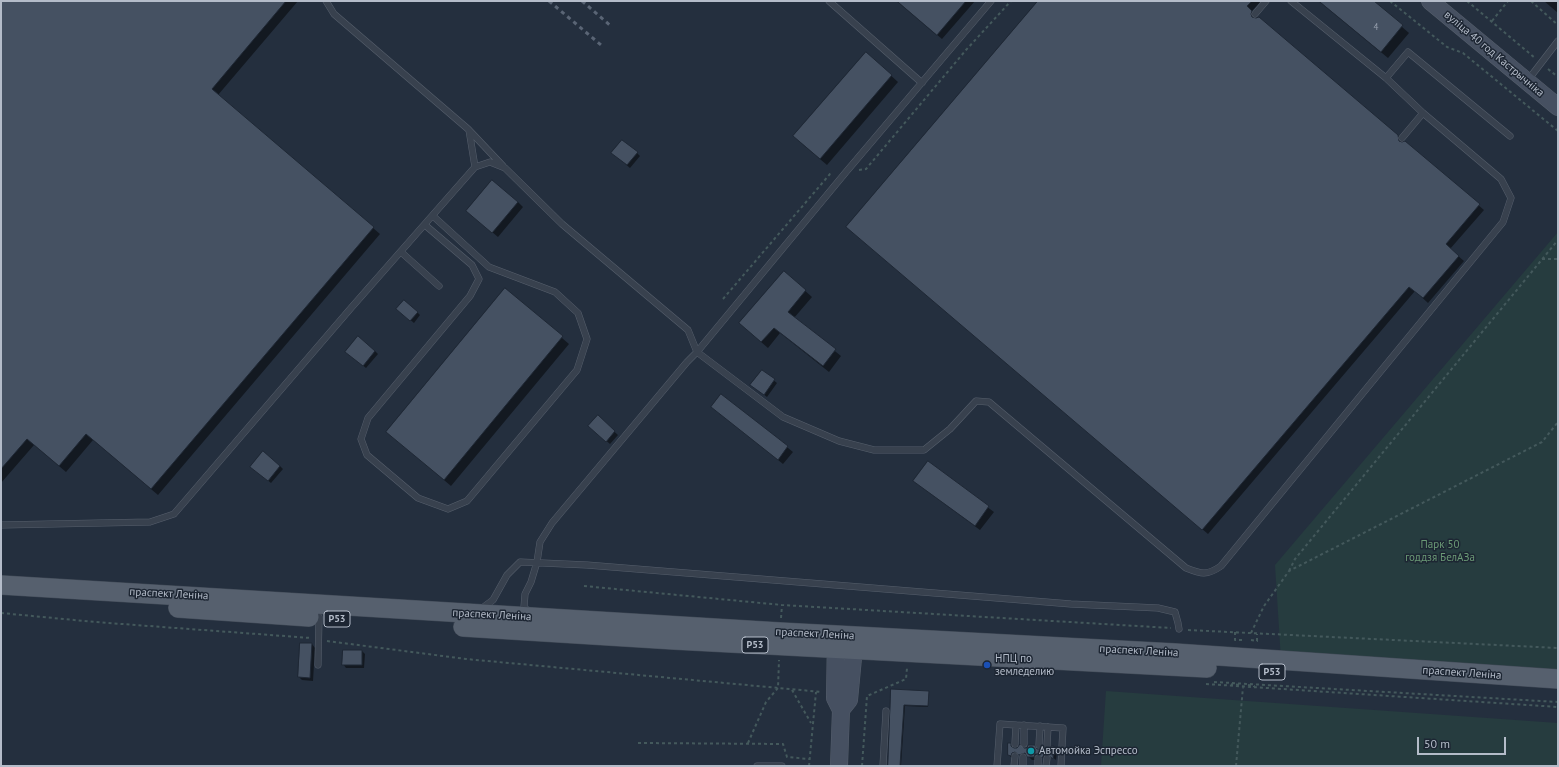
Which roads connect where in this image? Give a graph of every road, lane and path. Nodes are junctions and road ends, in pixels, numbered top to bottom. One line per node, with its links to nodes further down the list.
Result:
1 (326, 1): 22 (lane)
2 (829, 1): 19 (lane)
3 (992, 1): 19 (lane)
4 (1266, 1): 11 (lane)
5 (1291, 1): 17 (lane)
6 (1390, 1): 23 (path)
7 (1430, 1): 18 (main road, вуліца 40 год Кастрычніка)
8 (1467, 1): 12 (path)
9 (1508, 1): 12 (path)
10 (1532, 1): 13 (path)
11 (1256, 14)
12 (1492, 21): 15 (path)
13 (1558, 25)
14 (1558, 41): 15 (lane)
15 (1541, 63): 16 (path); 18 (lane)
16 (1558, 77)
17 (1386, 78): 21 (lane); 24 (lane)
18 (1527, 81): 20 (main road, вуліца 40 год Кастрычніка)
19 (922, 83): 35 (lane)
20 (1558, 107)
21 (1423, 113): 25 (lane); 35 (lane)
22 (468, 128): 26 (lane); 27 (lane)
23 (1558, 131)
24 (1510, 136)
25 (1402, 138)
26 (475, 168): 27 (lane); 28 (lane)
27 (505, 168): 35 (lane)
28 (433, 216): 29 (lane); 29 (lane)
29 (425, 224): 31 (lane)
30 (1558, 240): 32 (path)
31 (401, 252): 34 (lane); 37 (lane)
32 (1542, 259): 33 (path); 39 (path)
33 (1558, 259)
34 (439, 286)
35 (697, 352): 38 (lane)
36 (1558, 422): 39 (path)
37 (1, 525)
38 (537, 562): 44 (lane); 46 (lane); 47 (lane)
39 (1289, 571): 49 (path)
40 (1, 584): 44 (main road, праспект Леніна / Р53)
41 (584, 586): 47 (path)
42 (1, 597): 45 (main road, праспект Леніна / Р53)
43 (1, 613): 51 (path)
44 (475, 614): 46 (main road, праспект Леніна / Р53)
45 (319, 617): 51 (lane); 54 (main road, праспект Леніна / Р53)
46 (534, 617): 54 (main road, праспект Леніна / Р53)
47 (1178, 629): 48 (path)
48 (1235, 632): 49 (path); 52 (path)
49 (1251, 633): 50 (path)
50 (1257, 634): 53 (path); 55 (path)
51 (318, 640): 56 (lane); 77 (path)
52 (1242, 640)
53 (1251, 640)
54 (845, 643): 57 (main road, праспект Леніна / Р53); 66 (main road, праспект Леніна / Р53); 90 (main road)
55 (1558, 648)
56 (318, 665)
57 (1558, 679)
58 (1204, 681): 68 (path)
59 (1200, 684): 62 (path)
60 (1239, 685): 62 (path)
61 (1248, 685): 64 (path)
62 (1232, 686): 63 (path)
63 (1243, 687): 64 (path); 98 (path)
64 (1254, 687): 69 (path)
65 (792, 689): 71 (path)
66 (1558, 690)
67 (816, 692): 71 (path)
68 (1558, 702)
69 (1558, 707)
70 (886, 710): 91 (lane)
71 (812, 724): 86 (path)
72 (1016, 725): 73 (lane); 78 (lane); 92 (lane)
73 (1024, 725): 74 (lane); 79 (lane)
74 (1040, 726): 75 (lane); 80 (lane)
75 (1048, 727): 81 (lane); 97 (lane)
76 (638, 742): 77 (path)
77 (748, 743): 86 (path)
78 (1015, 744)
79 (1024, 744)
80 (1039, 745)
81 (1047, 746)
82 (1015, 756): 93 (lane)
83 (1023, 757): 94 (lane)
84 (1038, 758): 95 (lane)
85 (1047, 758): 96 (lane)
86 (809, 759): 89 (path)
87 (757, 766): 88 (lane)
88 (782, 766)
89 (809, 766)
90 (839, 766)
91 (882, 766)
92 (997, 766)
93 (1014, 766)
94 (1023, 766)
95 (1038, 766)
96 (1046, 766)
97 (1061, 766)
98 (1236, 766)

